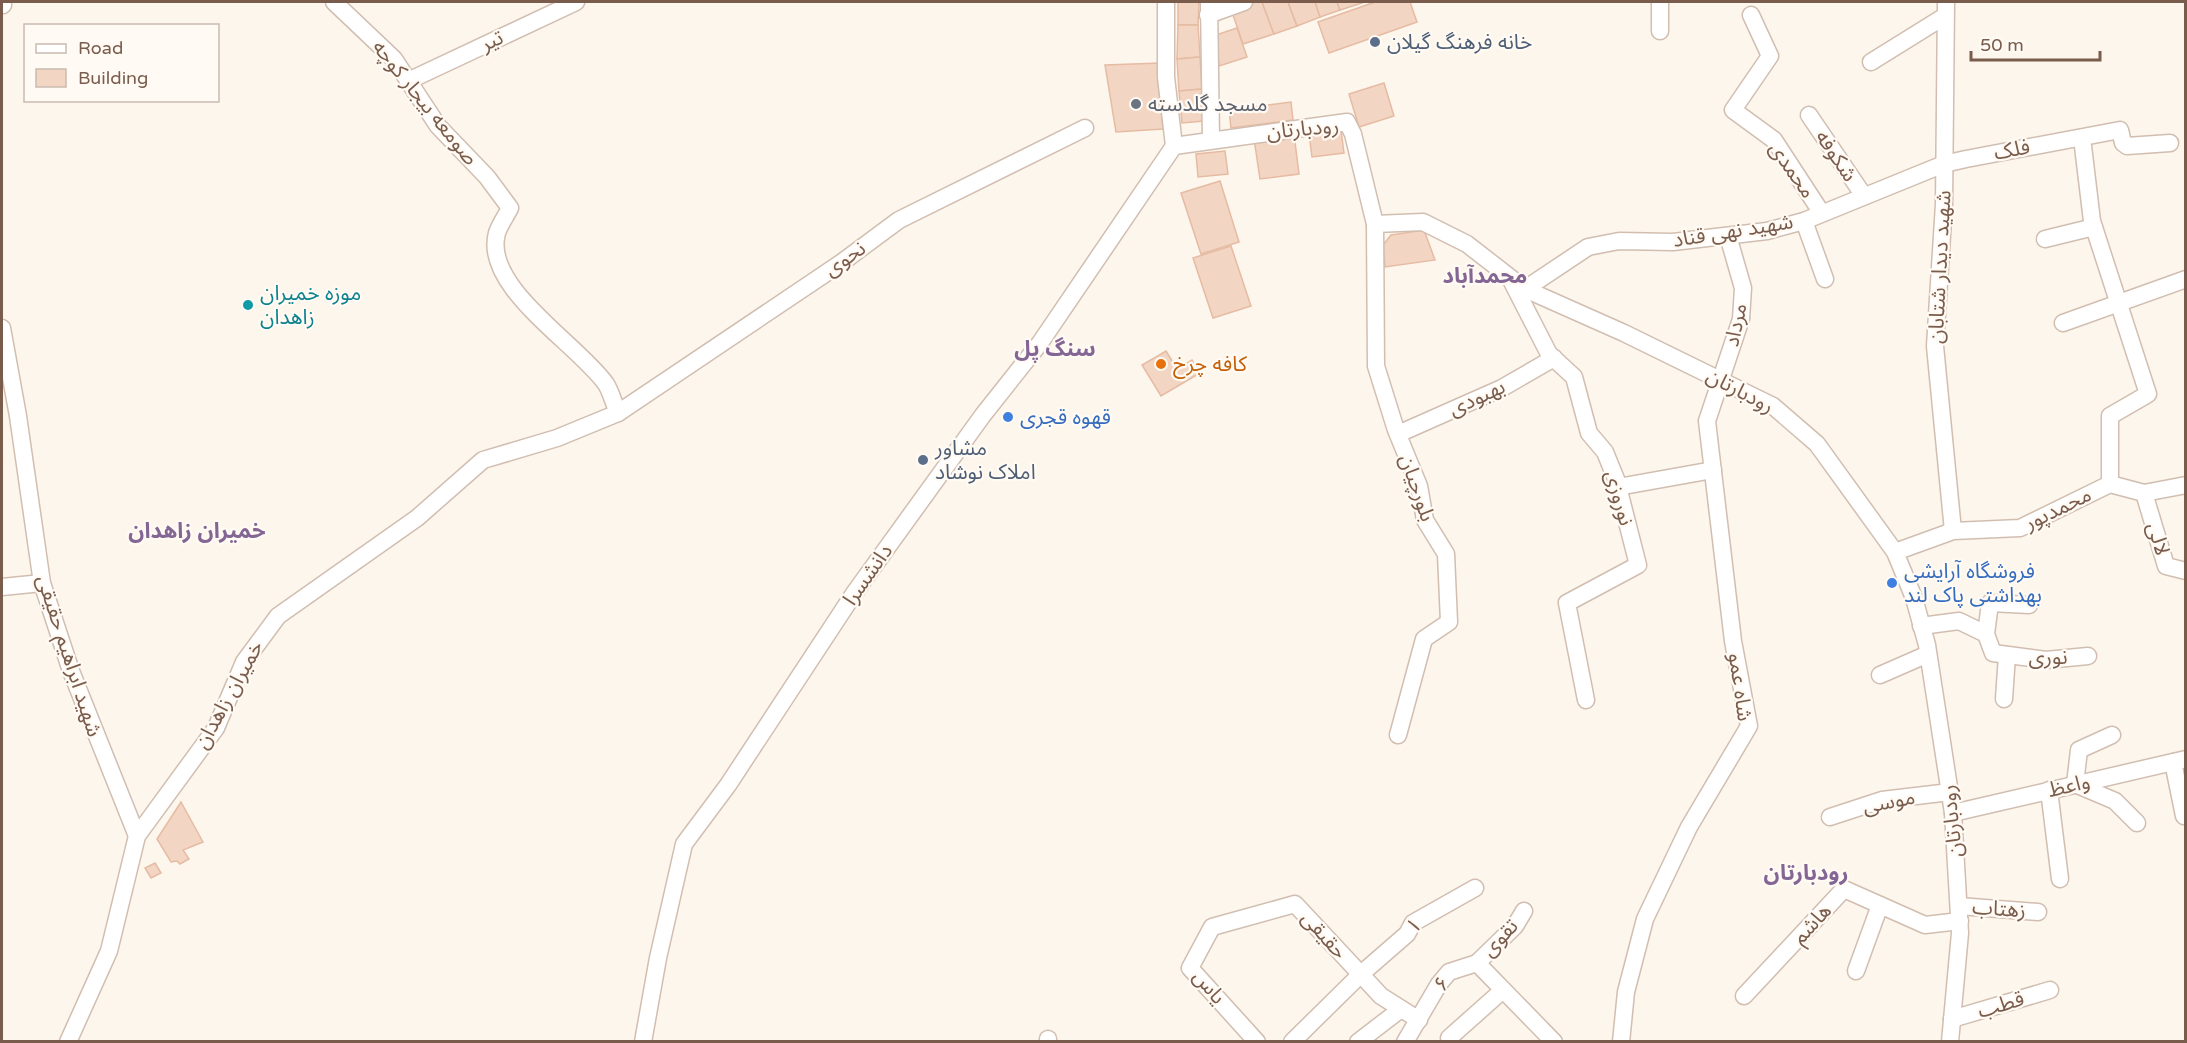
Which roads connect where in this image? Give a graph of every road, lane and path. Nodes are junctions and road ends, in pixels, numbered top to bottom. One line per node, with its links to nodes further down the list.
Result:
1 (334, 2): 11 (street, صومعه بیجار کوچه)
2 (576, 2): 11 (street, تیر)
3 (1166, 2): 17 (street)
4 (1244, 2): 6 (street)
5 (1660, 2): 9 (street)
6 (1209, 8): 15 (street)
7 (1946, 9): 10 (street); 18 (street, شهید دیدار شتابان)
8 (1751, 15): 20 (street, محمدی)
9 (1660, 31)
10 (1871, 62)
11 (408, 81): 34 (street, صومعه بیجار کوچه)
12 (1809, 116): 19 (street, شکوفه)
13 (1085, 129): 34 (street, نحوی)
14 (2082, 138): 16 (street, فلک); 18 (street, فلک); 23 (street)
15 (1211, 140): 17 (street, رودبارتان); 22 (street, رودبارتان)
16 (2170, 143)
17 (1174, 146): 83 (street, دانشسرا)
18 (1944, 164): 19 (street, شهید نهی قناد); 41 (street, شهید دیدار شتابان)
19 (1864, 196): 20 (street, شهید نهی قناد)
20 (1821, 212): 21 (street, شهید نهی قناد)
21 (1804, 220): 24 (street, شهید نهی قناد); 26 (street)
22 (1375, 225): 28 (street, رودبارتان); 35 (street, بلورچیان)
23 (2094, 227): 25 (street); 29 (street)
24 (1728, 236): 28 (street, شهید نهی قناد); 33 (street, مرداد)
25 (2045, 239)
26 (1825, 279)
27 (2186, 279): 29 (street)
28 (1518, 284): 32 (street, نوروزی); 33 (street, رودبارتان)
29 (2118, 303): 30 (street); 37 (street)
30 (2063, 323)
31 (2, 328): 44 (street, شهید ابراهیم حقیقی)
32 (1554, 358): 35 (street, بهبودی); 39 (street, نوروزی)
33 (1722, 380): 36 (street, شاه عمو); 42 (street, رودبارتان)
34 (618, 413): 65 (street, خمیران زاهدان)
35 (1398, 434): 55 (street, بلورچیان)
36 (1713, 470): 39 (street); 90 (street, شاه عمو)
37 (2110, 484): 40 (street, محمدپور); 41 (street, محمدپور)
38 (2186, 485): 40 (street, محمدپور)
39 (1618, 487): 54 (street, نوروزی)
40 (2144, 493): 43 (street, لالی)
41 (1953, 531): 42 (street, محمدپور)
42 (1895, 552): 47 (street, رودبارتان)
43 (2186, 571)
44 (42, 583): 45 (street); 65 (street, شهید ابراهیم حقیقی)
45 (2, 587)
46 (2029, 605): 48 (street)
47 (1921, 626): 48 (street, نوری); 49 (street, رودبارتان)
48 (1986, 634): 50 (street, نوری)
49 (1928, 654): 52 (street); 60 (street, رودبارتان)
50 (2007, 655): 51 (street, نوری); 53 (street, نوری)
51 (2088, 656)
52 (1880, 675)
53 (2004, 699)
54 (1586, 700)
55 (1398, 735)
56 (2112, 735): 58 (street)
57 (2179, 760): 58 (street, واعظ); 62 (street)
58 (2075, 784): 59 (street, واعظ); 64 (street)
59 (2049, 790): 61 (street, واعظ); 66 (street)
60 (1950, 792): 61 (street, رودبارتان); 63 (street, موسی)
61 (1953, 813): 71 (street, رودبارتان)
62 (2184, 816)
63 (1830, 817)
64 (2137, 823)
65 (137, 836): 84 (street, خمیران زاهدان)
66 (2060, 879)
67 (1475, 888): 75 (street, ۱)
68 (1880, 905): 71 (street, هاشم); 74 (street); 78 (street, هاشم)
69 (1524, 911): 73 (street, تقوی)
70 (2038, 912): 71 (street, زهتاب)
71 (1959, 913): 80 (street, رودبارتان)
72 (1212, 927): 75 (street, حقیقی); 85 (street, یاس)
73 (1477, 963): 76 (street, تقوی); 81 (street, ۶)
74 (1856, 971)
75 (1360, 974): 79 (street, حقیقی); 86 (street)
76 (1503, 990): 82 (street, تقوی); 89 (street, تقوی)
77 (2050, 990): 80 (street, قطب)
78 (1744, 996)
79 (1401, 1009): 81 (street, حقیقی); 87 (street)
80 (1953, 1019): 91 (street, رودبارتان)
81 (1419, 1020): 88 (street, ۶)
82 (1449, 1038)
83 (648, 1040)
84 (68, 1041)
85 (1257, 1041)
86 (1292, 1041)
87 (1358, 1041)
88 (1405, 1041)
89 (1554, 1041)
90 (1621, 1041)
91 (1950, 1041)

